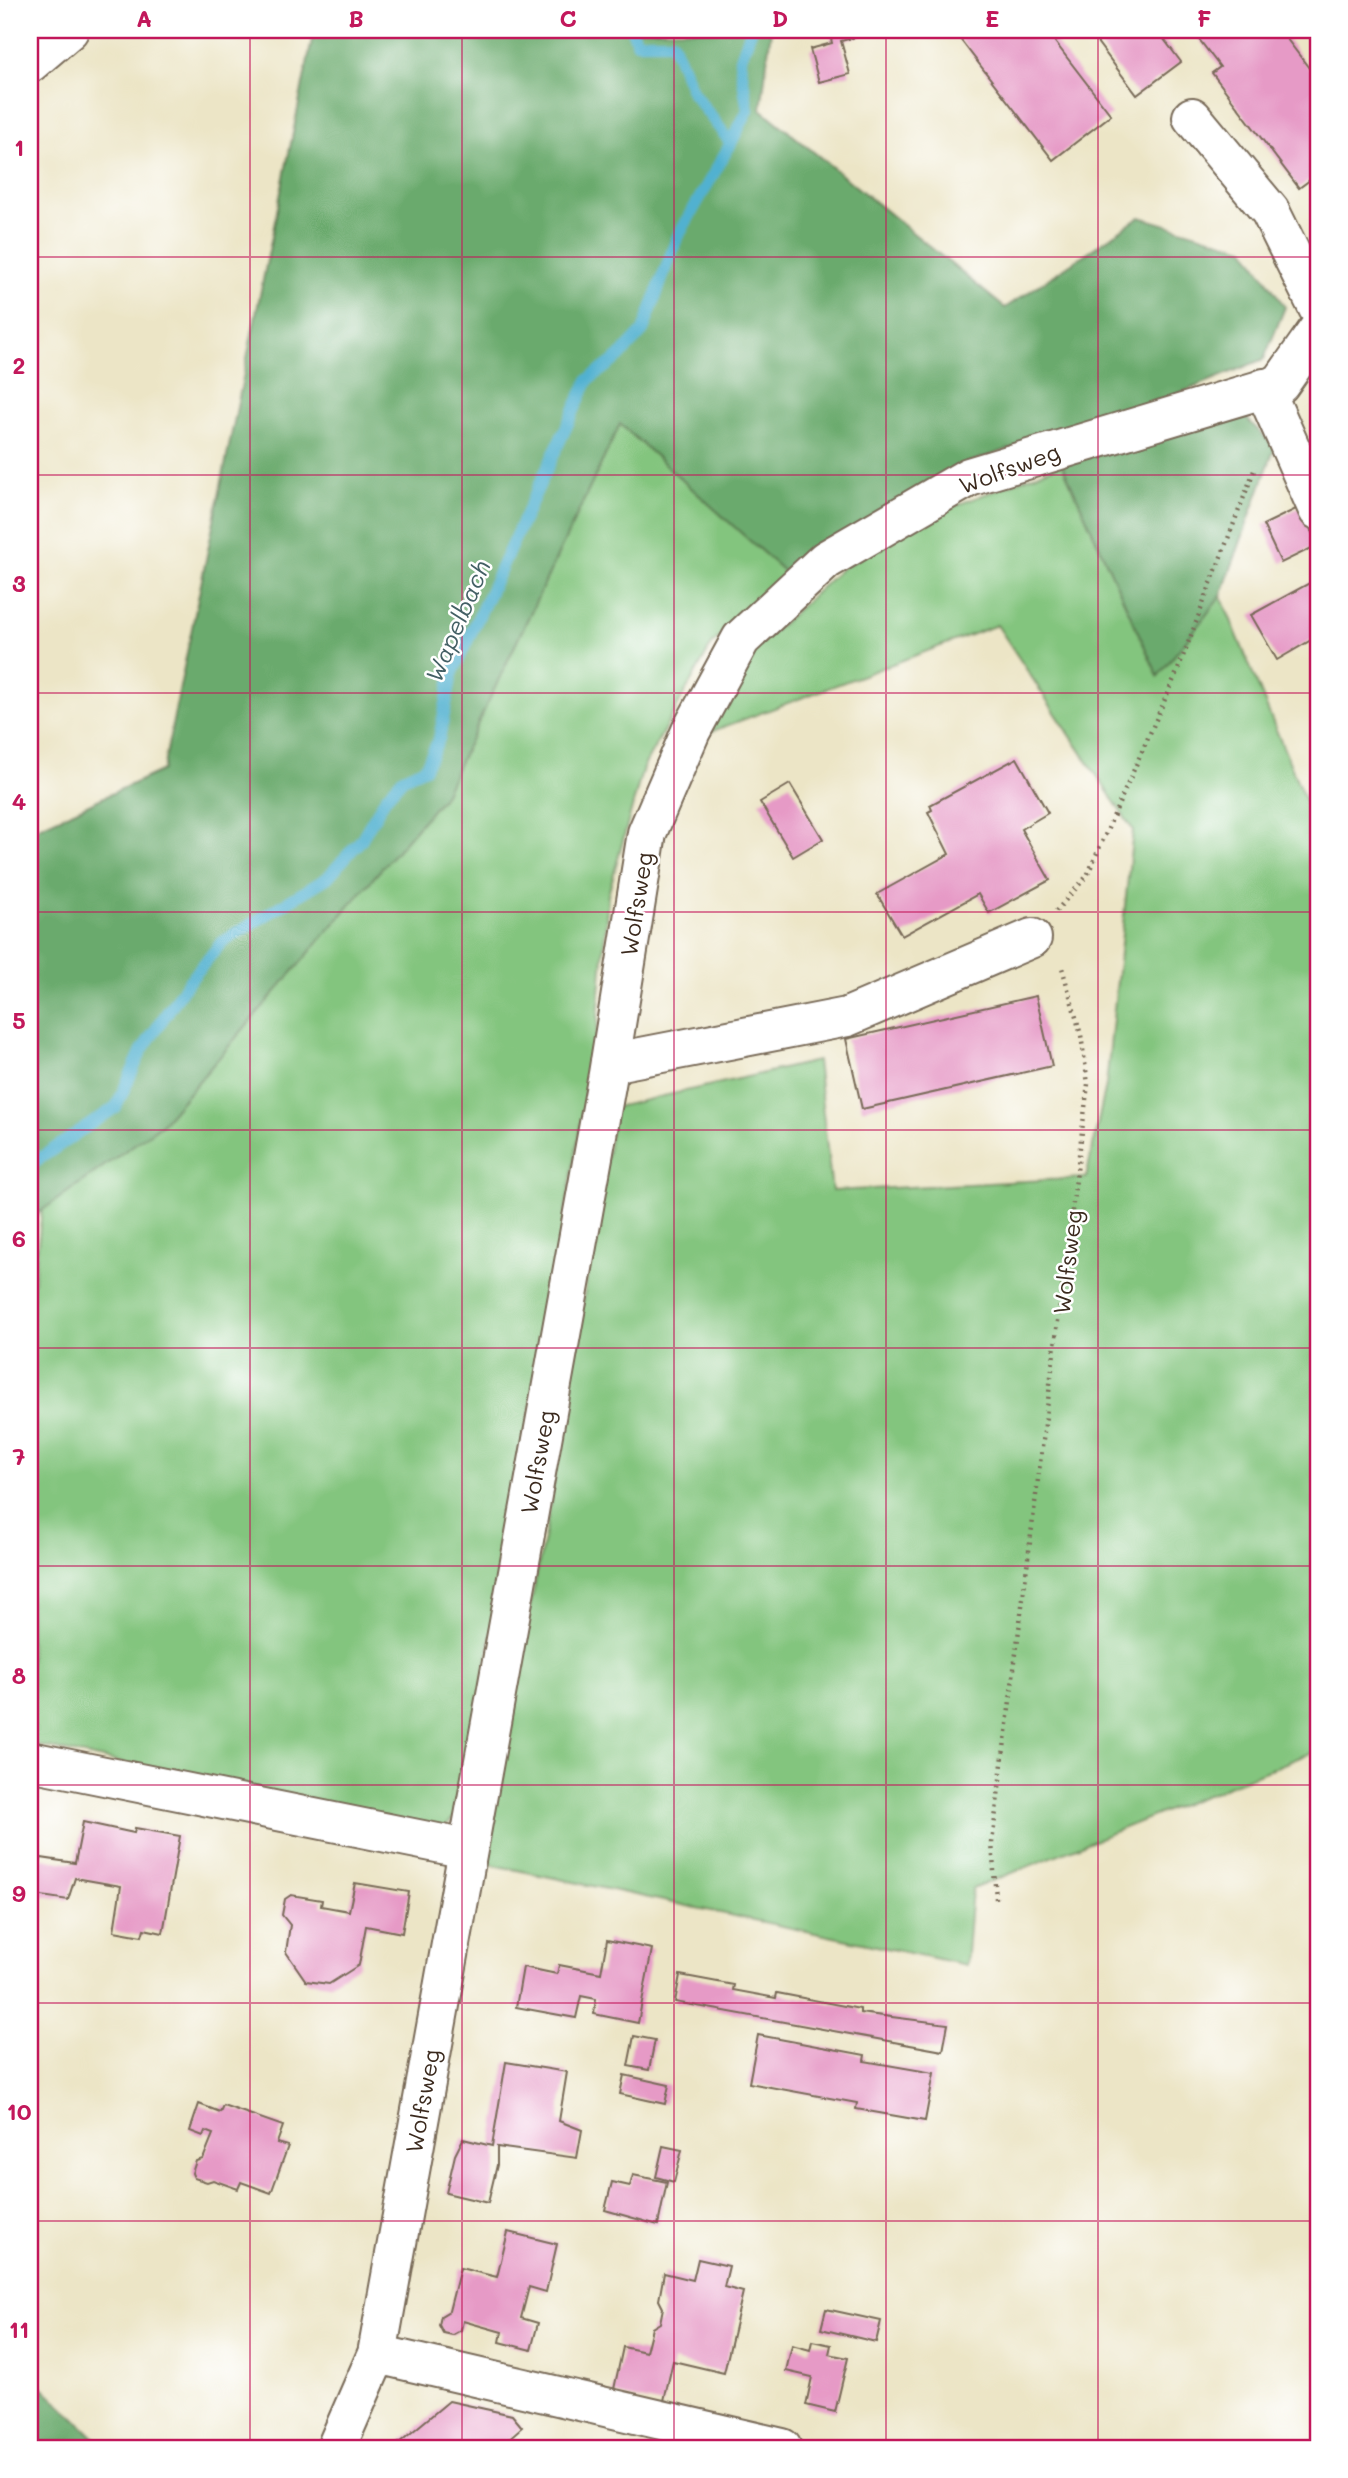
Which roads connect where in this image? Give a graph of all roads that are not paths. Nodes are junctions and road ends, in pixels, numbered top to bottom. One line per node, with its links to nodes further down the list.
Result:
1 (69, 30): 2 (street)
2 (30, 63)
3 (1192, 117): 4 (street)
4 (1318, 308)
5 (1318, 330): 6 (street, Wolfsweg)
6 (1270, 401): 7 (street); 9 (street, Wolfsweg)
7 (1318, 510)
8 (1045, 948): 9 (street)
9 (610, 1063): 11 (street, Wolfsweg)
10 (30, 1761): 11 (street)
11 (467, 1849): 12 (street, Wolfsweg)
12 (377, 2354): 13 (street, Wolfsweg); 14 (street)
13 (336, 2448)
14 (782, 2448)

